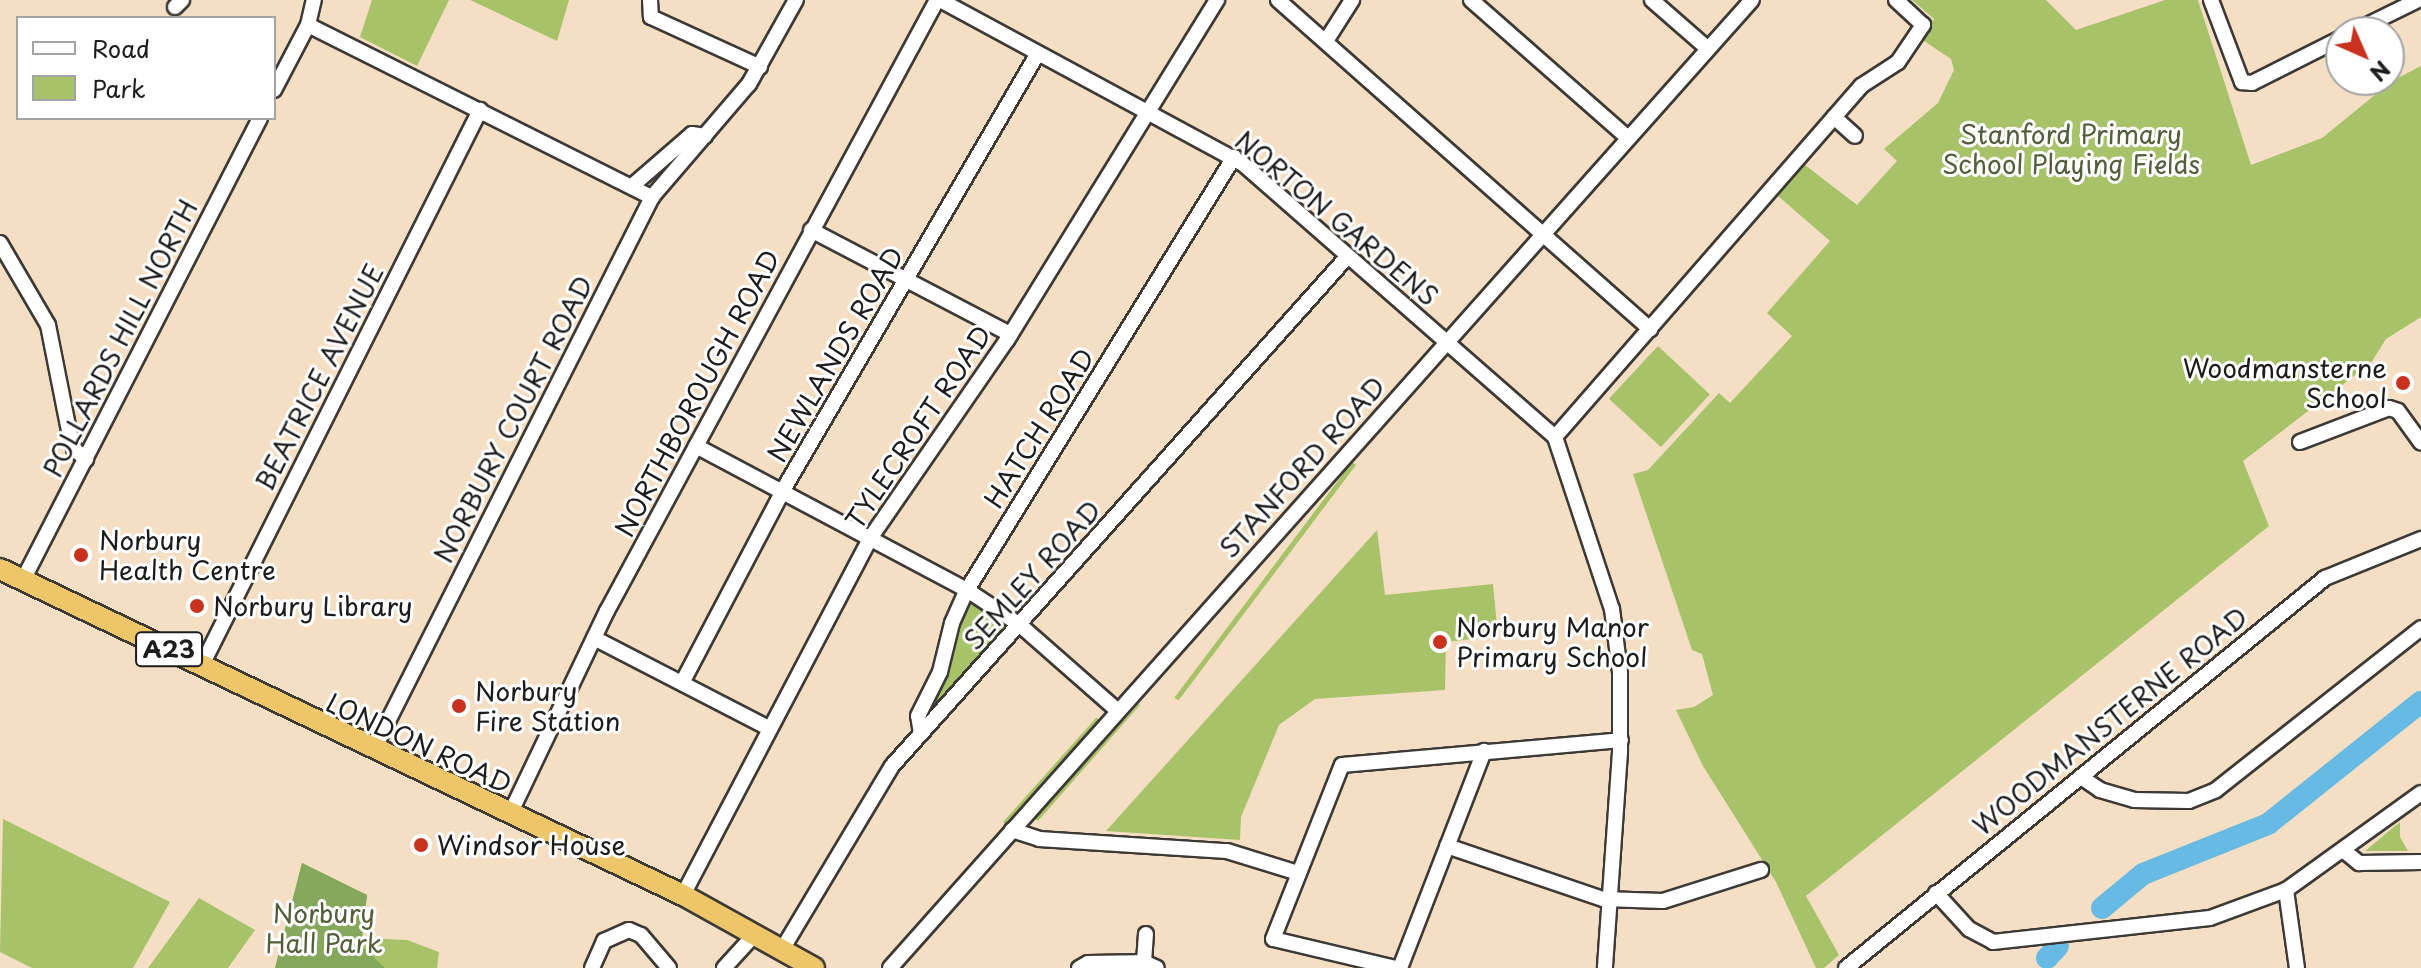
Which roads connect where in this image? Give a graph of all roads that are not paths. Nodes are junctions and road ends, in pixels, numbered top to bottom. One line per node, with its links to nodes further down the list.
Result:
1 (314, 0): 15 (street)
2 (650, 0): 20 (street)
3 (796, 0): 20 (street, NORBURY COURT ROAD)
4 (938, 0): 19 (street, NORTON GARDENS); 32 (street, NORTHBOROUGH ROAD)
5 (1217, 0): 23 (street, TYLECROFT ROAD)
6 (1278, 0): 16 (street)
7 (1352, 0): 16 (street)
8 (1471, 0): 28 (street)
9 (1652, 0): 18 (street)
10 (1752, 0): 18 (street, STANFORD ROAD)
11 (1896, 0): 24 (street)
12 (2211, 0): 17 (street)
13 (2418, 0): 14 (street)
14 (2386, 16)
15 (308, 25): 21 (street); 22 (street)
16 (1326, 41): 33 (street)
17 (2325, 46)
18 (1708, 49): 28 (street, STANFORD ROAD)
19 (1038, 53): 23 (street, NORTON GARDENS); 36 (street, NEWLANDS ROAD)
20 (760, 67): 26 (street, NORBURY COURT ROAD)
21 (276, 86)
22 (480, 110): 30 (street); 54 (street, BEATRICE AVENUE)
23 (1148, 111): 29 (street, NORTON GARDENS); 38 (street, TYLECROFT ROAD)
24 (1834, 117): 27 (street); 37 (street)
25 (259, 120): 44 (street, POLLARDS HILL NORTH)
26 (705, 136): 30 (street, NORBURY COURT ROAD); 31 (street, NORBURY COURT ROAD)
27 (1855, 136)
28 (1628, 138): 33 (street, STANFORD ROAD)
29 (1234, 157): 35 (street, NORTON GARDENS); 50 (street, HATCH ROAD)
30 (632, 186): 31 (street)
31 (652, 197): 60 (street, NORBURY COURT ROAD)
32 (811, 230): 36 (street); 43 (street, NORTHBOROUGH ROAD)
33 (1544, 232): 37 (street); 39 (street, STANFORD ROAD)
34 (0, 243): 44 (street)
35 (1348, 256): 39 (street, NORTON GARDENS); 51 (street, SEMLEY ROAD)
36 (906, 280): 38 (street); 45 (street, NEWLANDS ROAD)
37 (1650, 329): 40 (street)
38 (1010, 334): 46 (street, TYLECROFT ROAD)
39 (1446, 342): 40 (street, NORTON GARDENS); 56 (street, STANFORD ROAD)
40 (1555, 437): 59 (street)
41 (2300, 442): 42 (street)
42 (2421, 443)
43 (696, 446): 45 (street); 53 (street, NORTHBOROUGH ROAD)
44 (86, 459): 49 (street, POLLARDS HILL NORTH)
45 (783, 491): 46 (street); 55 (street, NEWLANDS ROAD)
46 (871, 537): 50 (street); 57 (street, TYLECROFT ROAD)
47 (2421, 539): 62 (street, WOODMANSTERNE ROAD)
48 (0, 569): 49 (highway, LONDON ROAD / A23)
49 (23, 580): 54 (highway, LONDON ROAD / A23)
50 (967, 590): 51 (street); 58 (street, HATCH ROAD)
51 (1020, 625): 56 (street); 58 (street, SEMLEY ROAD)
52 (2421, 628): 62 (street)
53 (594, 638): 55 (street); 64 (street, NORTHBOROUGH ROAD)
54 (202, 665): 60 (highway, LONDON ROAD / A23)
55 (682, 683): 57 (street)
56 (1118, 711): 65 (street, STANFORD ROAD)
57 (770, 729): 73 (street, TYLECROFT ROAD)
58 (921, 734): 77 (street, SEMLEY ROAD)
59 (1621, 740): 61 (street); 74 (street)
60 (374, 749): 64 (highway, LONDON ROAD / A23)
61 (1484, 751): 66 (street); 70 (street)
62 (2081, 777): 72 (street, WOODMANSTERNE ROAD)
63 (2421, 793): 67 (street)
64 (510, 814): 73 (highway, LONDON ROAD / A23)
65 (1012, 830): 70 (street); 83 (street, STANFORD ROAD)
66 (1447, 846): 74 (street); 85 (street)
67 (2343, 850): 68 (street); 71 (street)
68 (2421, 862)
69 (1761, 870): 74 (street)
70 (1298, 873): 85 (street)
71 (2286, 890): 72 (street); 88 (street)
72 (1936, 893): 87 (street, WOODMANSTERNE ROAD)
73 (683, 895): 75 (highway, LONDON ROAD / A23)
74 (1610, 899): 86 (street)
75 (756, 933): 77 (highway, LONDON ROAD / A23); 81 (street)
76 (1146, 934): 78 (street)
77 (783, 948): 82 (highway, LONDON ROAD / A23)
78 (1151, 965): 84 (street)
79 (592, 968): 80 (street)
80 (669, 968)
81 (724, 968)
82 (814, 968)
83 (890, 968)
84 (1079, 968)
85 (1398, 968)
86 (1605, 968)
87 (1846, 968)
88 (2297, 968)

